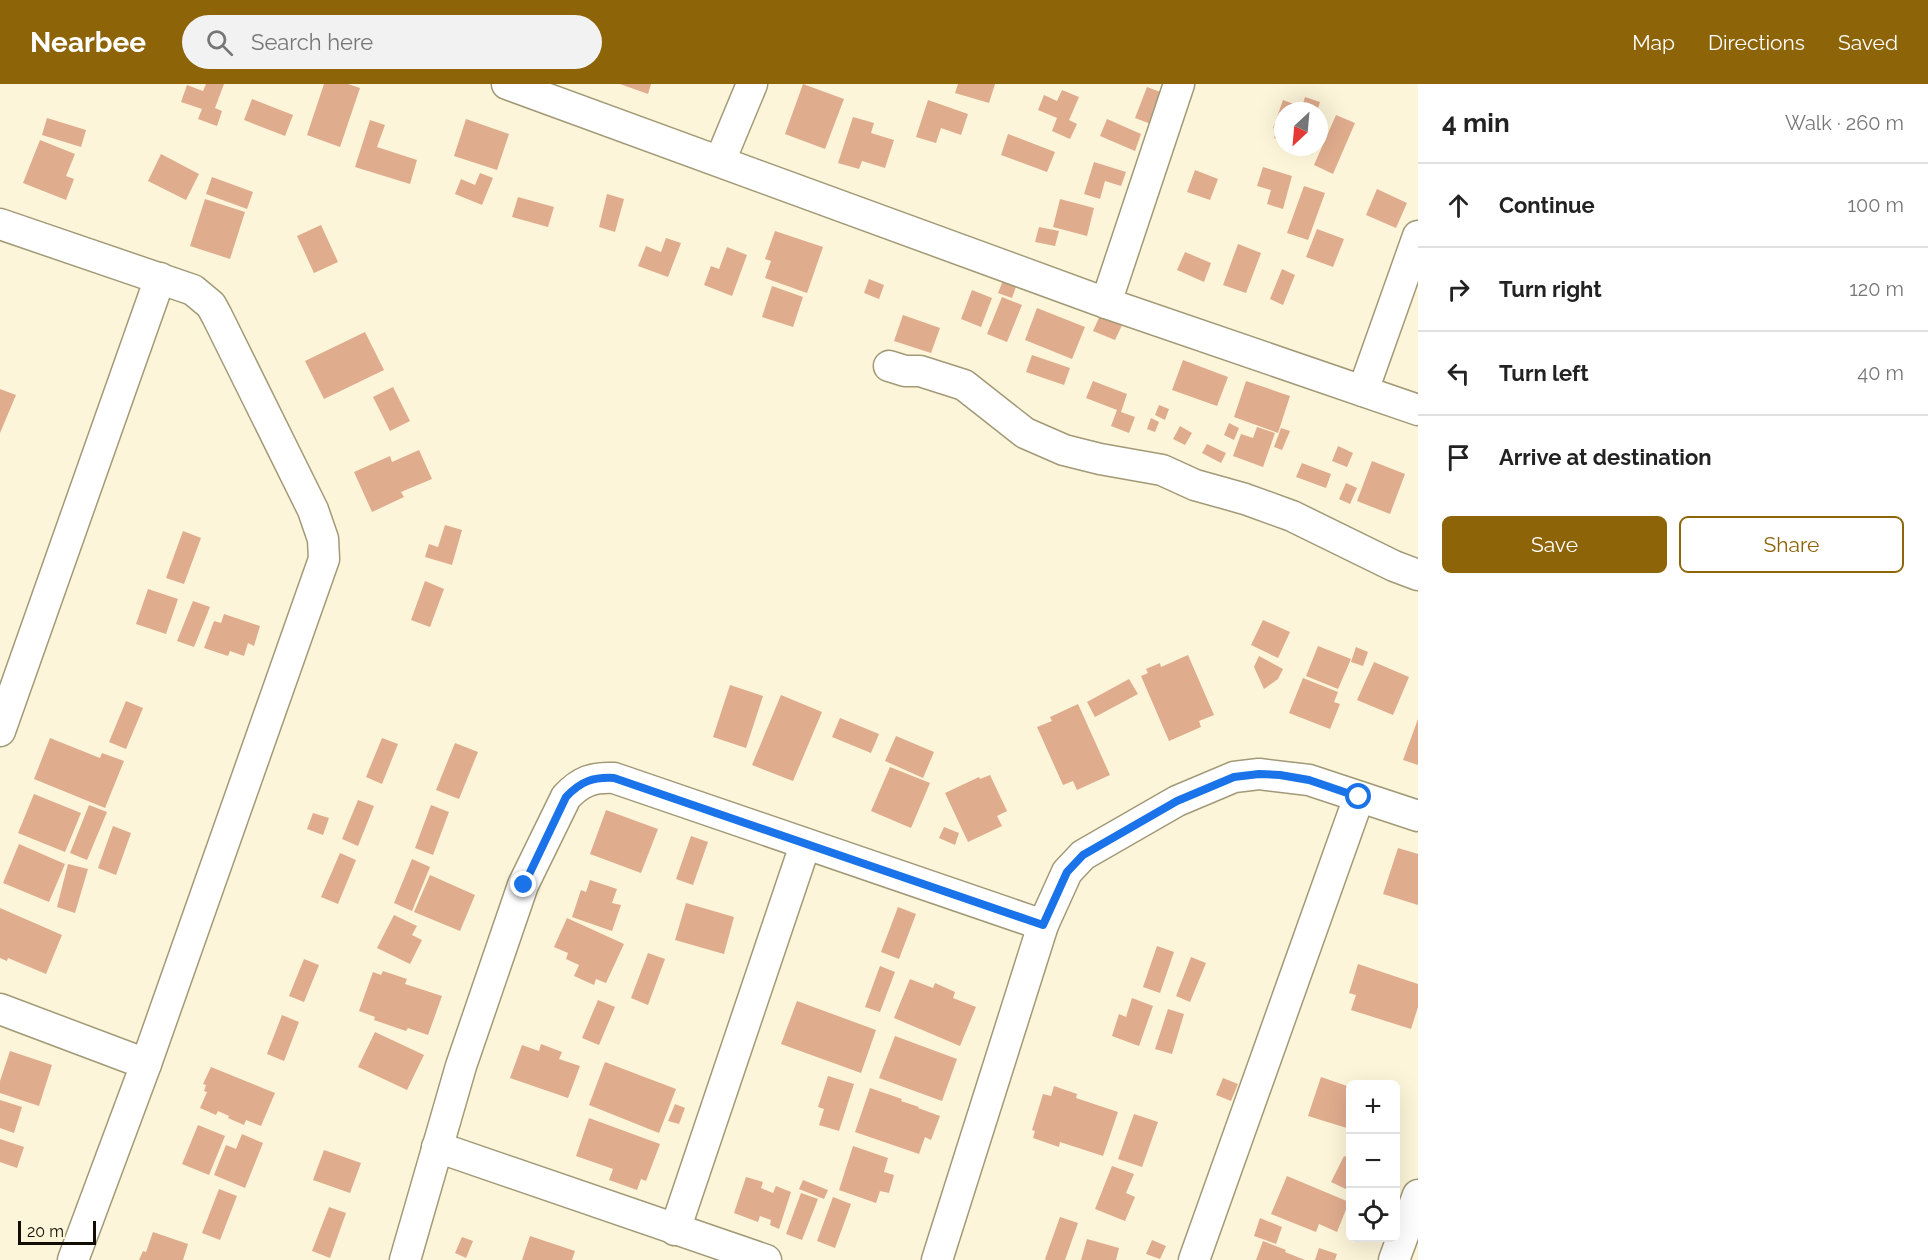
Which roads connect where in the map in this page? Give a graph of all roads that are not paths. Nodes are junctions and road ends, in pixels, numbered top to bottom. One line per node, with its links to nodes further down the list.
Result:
1 (507, 84): 4 (street)
2 (752, 84): 4 (street)
3 (1179, 84): 8 (street)
4 (720, 161): 8 (street)
5 (0, 224): 7 (street)
6 (1418, 236): 10 (street)
7 (160, 278): 13 (street); 19 (street)
8 (1106, 303): 10 (street)
9 (889, 366): 12 (street)
10 (1363, 391): 11 (street)
11 (1418, 410)
12 (1418, 575)
13 (0, 731)
14 (1359, 797): 15 (street); 17 (street); 27 (street)
15 (1418, 816)
16 (805, 845): 17 (street); 20 (street); 22 (street)
17 (1043, 925): 26 (street)
18 (0, 1009): 19 (street)
19 (146, 1064): 23 (street)
20 (437, 1147): 22 (street); 24 (street)
21 (1418, 1195): 28 (street)
22 (675, 1230): 25 (street)
23 (73, 1260)
24 (405, 1260)
25 (766, 1260)
26 (937, 1260)
27 (1194, 1260)
28 (1394, 1260)

